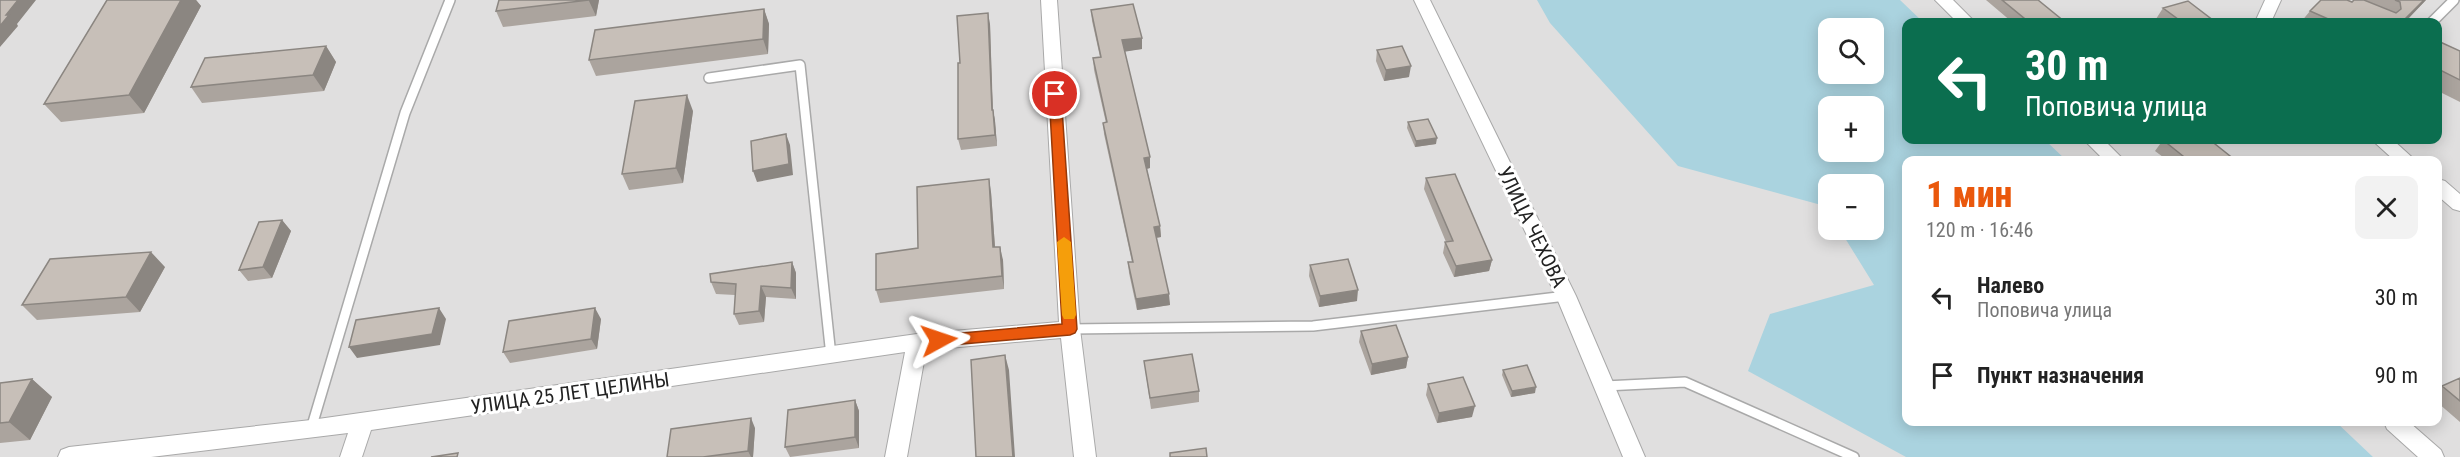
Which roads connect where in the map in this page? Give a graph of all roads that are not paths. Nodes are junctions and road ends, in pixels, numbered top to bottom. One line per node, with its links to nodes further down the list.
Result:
1 (450, 0): 24 (lane)
2 (1049, 0): 18 (street)
3 (1422, 0): 17 (street, УЛИЦА ЧЕХОВА)
4 (1943, 0): 7 (street)
5 (2273, 0): 8 (street)
6 (2454, 0): 9 (lane)
7 (1963, 18)
8 (2265, 18)
9 (2437, 18)
10 (709, 78): 20 (lane)
11 (2097, 144): 13 (street)
12 (2386, 144): 14 (street)
13 (2111, 156)
14 (2401, 156)
15 (2442, 189): 16 (street)
16 (2460, 204)
17 (1566, 296): 18 (lane); 21 (street, УЛИЦА ЧЕХОВА)
18 (1070, 329): 19 (street, УЛИЦА 25 ЛЕТ ЦЕЛИНЫ); 29 (street)
19 (917, 342): 20 (street, УЛИЦА 25 ЛЕТ ЦЕЛИНЫ); 28 (street)
20 (831, 356): 22 (street, УЛИЦА 25 ЛЕТ ЦЕЛИНЫ)
21 (1605, 386): 30 (street, УЛИЦА ЧЕХОВА); 31 (lane)
22 (363, 422): 24 (street, УЛИЦА 25 ЛЕТ ЦЕЛИНЫ); 27 (street)
23 (2399, 426): 32 (street)
24 (311, 429): 25 (street, УЛИЦА 25 ЛЕТ ЦЕЛИНЫ)
25 (145, 452): 26 (street, УЛИЦА 25 ЛЕТ ЦЕЛИНЫ)
26 (69, 457)
27 (351, 457)
28 (896, 457)
29 (1085, 457)
30 (1634, 457)
31 (1854, 457)
32 (2433, 457)

